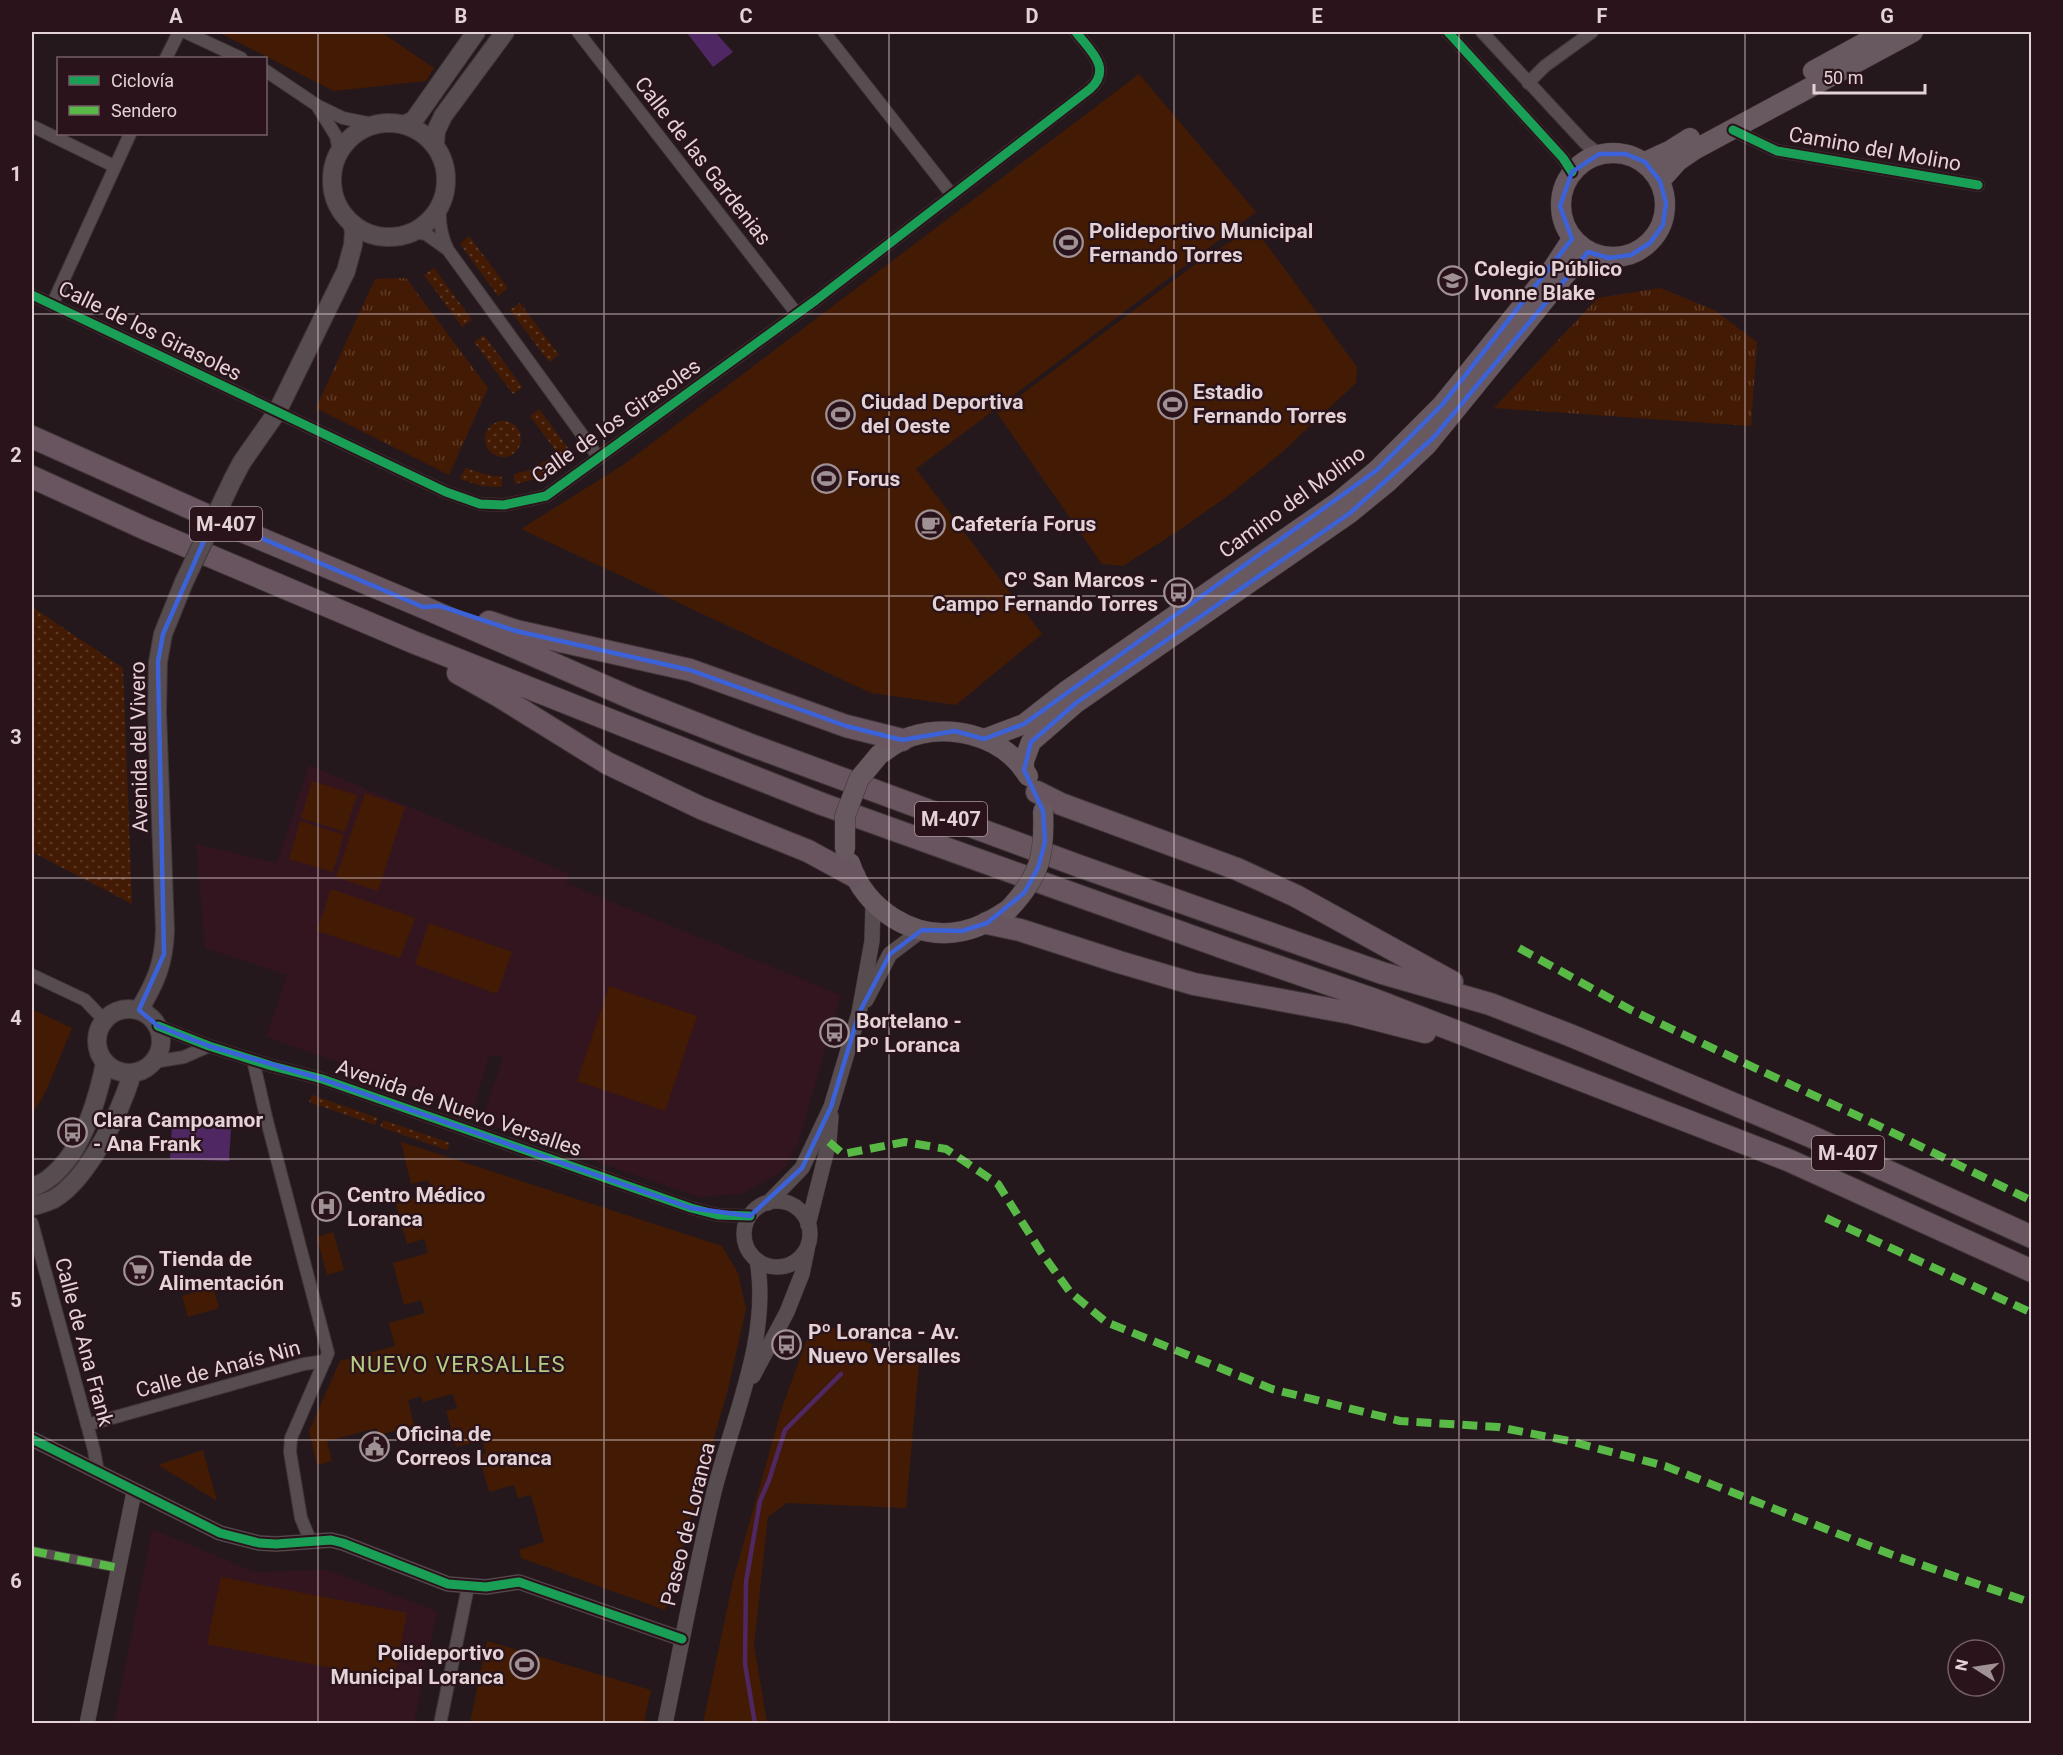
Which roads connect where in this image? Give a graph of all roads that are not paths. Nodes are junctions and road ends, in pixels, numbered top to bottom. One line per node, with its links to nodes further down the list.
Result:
1 (179, 32): 13 (street)
2 (185, 32): 14 (street)
3 (476, 32): 19 (main road)
4 (505, 32): 23 (main road)
5 (578, 32): 41 (street, Calle de las Gardenias)
6 (824, 32): 31 (street)
7 (1076, 32): 31 (street, Calle de los Girasoles)
8 (1448, 32): 28 (street)
9 (1482, 32): 16 (street)
10 (1592, 32): 16 (street)
11 (1884, 32): 26 (main road)
12 (1913, 32): 21 (main road, Camino del Molino)
13 (166, 57)
14 (239, 57)
15 (267, 72): 17 (street)
16 (1528, 83): 25 (street)
17 (318, 106): 18 (street); 24 (street)
18 (374, 124): 19 (main road); 24 (main road)
19 (406, 124): 23 (main road)
20 (32, 126): 27 (street)
21 (1733, 130): 29 (main road, Camino del Molino); 30 (street, Camino del Molino)
22 (130, 135): 27 (street)
23 (435, 143): 32 (main road)
24 (339, 152): 33 (main road)
25 (1599, 154): 26 (main road); 28 (main road)
26 (1645, 162): 29 (main road)
27 (114, 166): 40 (street)
28 (1572, 172): 36 (main road)
29 (1660, 181): 36 (main road)
30 (1978, 185)
31 (952, 195): 41 (street, Calle de los Girasoles)
32 (440, 208): 34 (main road); 37 (street)
33 (351, 223): 35 (main road); 38 (main road, Avenida del Vivero)
34 (413, 232): 35 (main road); 37 (street)
35 (383, 237): 38 (main road, Avenida del Vivero)
36 (1580, 245): 48 (main road, Camino del Molino); 50 (main road, Camino del Molino)
37 (448, 250): 44 (street)
38 (346, 271): 42 (main road, Avenida del Vivero)
39 (32, 295): 40 (street, Calle de los Girasoles)
40 (52, 305): 42 (street, Calle de los Girasoles)
41 (797, 314): 44 (street, Calle de los Girasoles)
42 (277, 412): 44 (street, Calle de los Girasoles); 58 (main road, Avenida del Vivero, bridge)
43 (32, 437): 46 (highway, M-407)
44 (600, 458)
45 (32, 477): 47 (highway, M-407)
46 (423, 607): 49 (highway); 57 (highway, M-407)
47 (413, 642): 52 (highway); 62 (highway, M-407)
48 (984, 739): 49 (main road); 50 (main road)
49 (902, 740): 52 (main road, bridge)
50 (1024, 770): 51 (main road)
51 (1040, 801): 54 (main road, bridge); 57 (highway)
52 (854, 876): 53 (main road)
53 (873, 903): 55 (main road); 59 (street)
54 (987, 923): 55 (main road); 62 (highway)
55 (922, 930): 59 (street)
56 (32, 975): 60 (street)
57 (1490, 1004): 75 (highway, M-407)
58 (139, 1010): 60 (main road); 61 (main road)
59 (859, 1013): 68 (street)
60 (104, 1020): 66 (main road)
61 (158, 1026): 63 (street, Avenida de Nuevo Versalles); 65 (main road)
62 (1476, 1038): 78 (highway, M-407)
63 (209, 1046): 64 (street, Avenida de Nuevo Versalles); 65 (street)
64 (253, 1060): 72 (street, Avenida de Nuevo Versalles); 79 (street, Calle de Anaís Nin)
65 (154, 1062): 67 (main road)
66 (105, 1063): 67 (main road); 69 (main road)
67 (132, 1074): 71 (main road)
68 (831, 1107): 70 (street); 74 (street)
69 (32, 1188)
70 (768, 1203): 72 (street); 74 (street)
71 (32, 1206)
72 (750, 1216): 77 (street)
73 (32, 1223): 81 (street, Calle de Ana Frank)
74 (808, 1225): 76 (street)
75 (2031, 1237)
76 (808, 1244): 77 (street); 80 (street, Paseo de Loranca)
77 (757, 1260): 80 (street, Paseo de Loranca)
78 (2031, 1271)
79 (325, 1361): 81 (street, Calle de Anaís Nin); 85 (street, Calle de Anaís Nin)
80 (740, 1406): 89 (street, Paseo de Loranca)
81 (87, 1425): 83 (street, Calle de Ana Frank)
82 (32, 1439): 83 (street)
83 (98, 1472): 84 (street)
84 (134, 1492): 85 (street); 87 (street)
85 (312, 1542): 88 (street)
86 (32, 1551): 87 (street)
87 (119, 1568): 90 (street)
88 (468, 1587): 89 (street); 91 (street)
89 (682, 1639): 92 (street, Paseo de Loranca)
90 (87, 1724)
91 (440, 1724)
92 (665, 1724)

